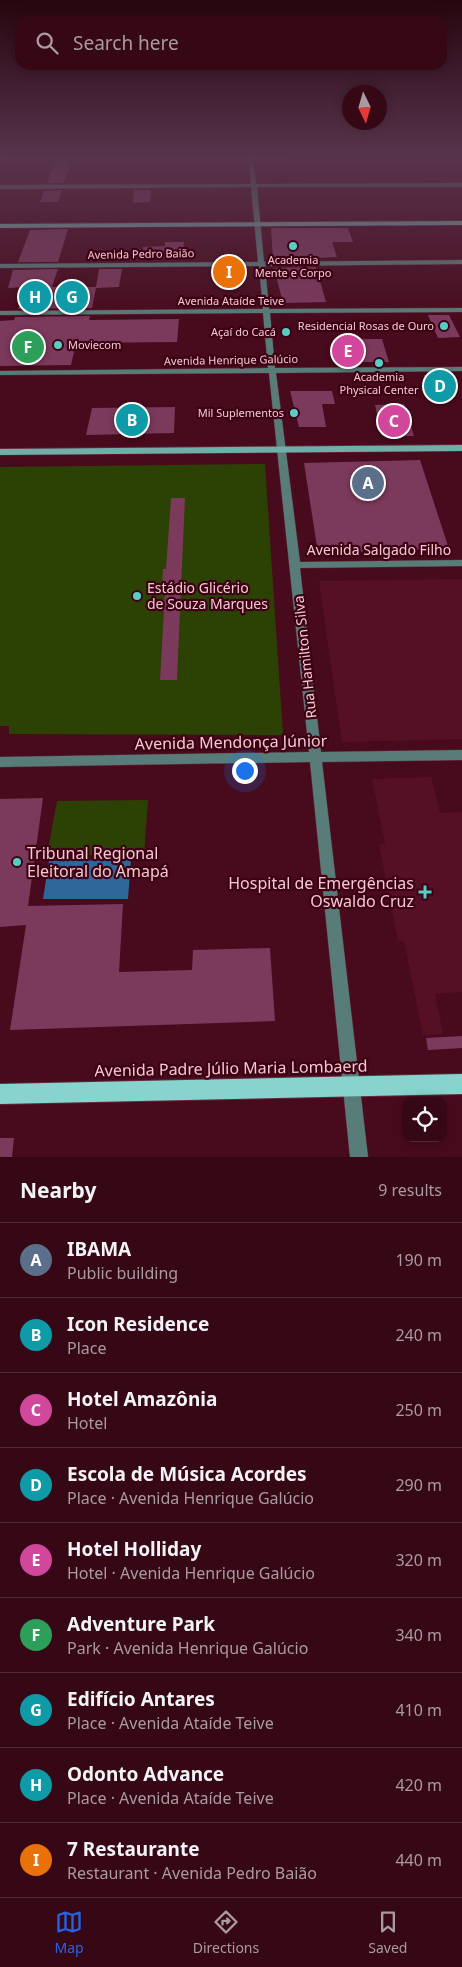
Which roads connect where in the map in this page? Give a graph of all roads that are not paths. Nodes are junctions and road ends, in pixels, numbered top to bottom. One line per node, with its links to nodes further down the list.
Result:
1 (255, 211): 6 (street, Rua Hamilton Silva)
2 (462, 218): 4 (street)
3 (0, 220): 5 (street)
4 (398, 220): 6 (street); 7 (street)
5 (107, 222): 6 (street); 8 (street)
6 (256, 222): 10 (street, Rua Hamilton Silva)
7 (462, 223)
8 (0, 226)
9 (462, 262): 10 (street, Avenida Pedro Baião)
10 (261, 263): 11 (street, Avenida Pedro Baião); 13 (street, Rua Hamilton Silva)
11 (0, 266)
12 (462, 310): 13 (street, Avenida Ataíde Teive)
13 (266, 311): 14 (street, Avenida Ataíde Teive); 16 (street, Rua Hamilton Silva)
14 (0, 313)
15 (462, 369): 16 (street, Avenida Henrique Galúcio)
16 (272, 371): 17 (street, Avenida Henrique Galúcio); 19 (street, Rua Hamilton Silva)
17 (0, 374)
18 (462, 448): 19 (street)
19 (282, 450): 20 (street); 22 (street, Rua Hamilton Silva)
20 (0, 452)
21 (462, 563): 22 (street, Avenida Salgado Filho)
22 (295, 565): 23 (street, Rua Hamilton Silva)
23 (316, 756): 24 (street, Avenida Mendonça Júnior); 25 (street, Avenida Mendonça Júnior); 27 (street, Rua Hamilton Silva)
24 (462, 756)
25 (0, 762)
26 (462, 1084): 27 (main road, Avenida Padre Júlio Maria Lombaerd)
27 (352, 1087): 28 (main road, Avenida Padre Júlio Maria Lombaerd); 29 (street, Rua Hamilton Silva)
28 (0, 1094)
29 (359, 1157)

